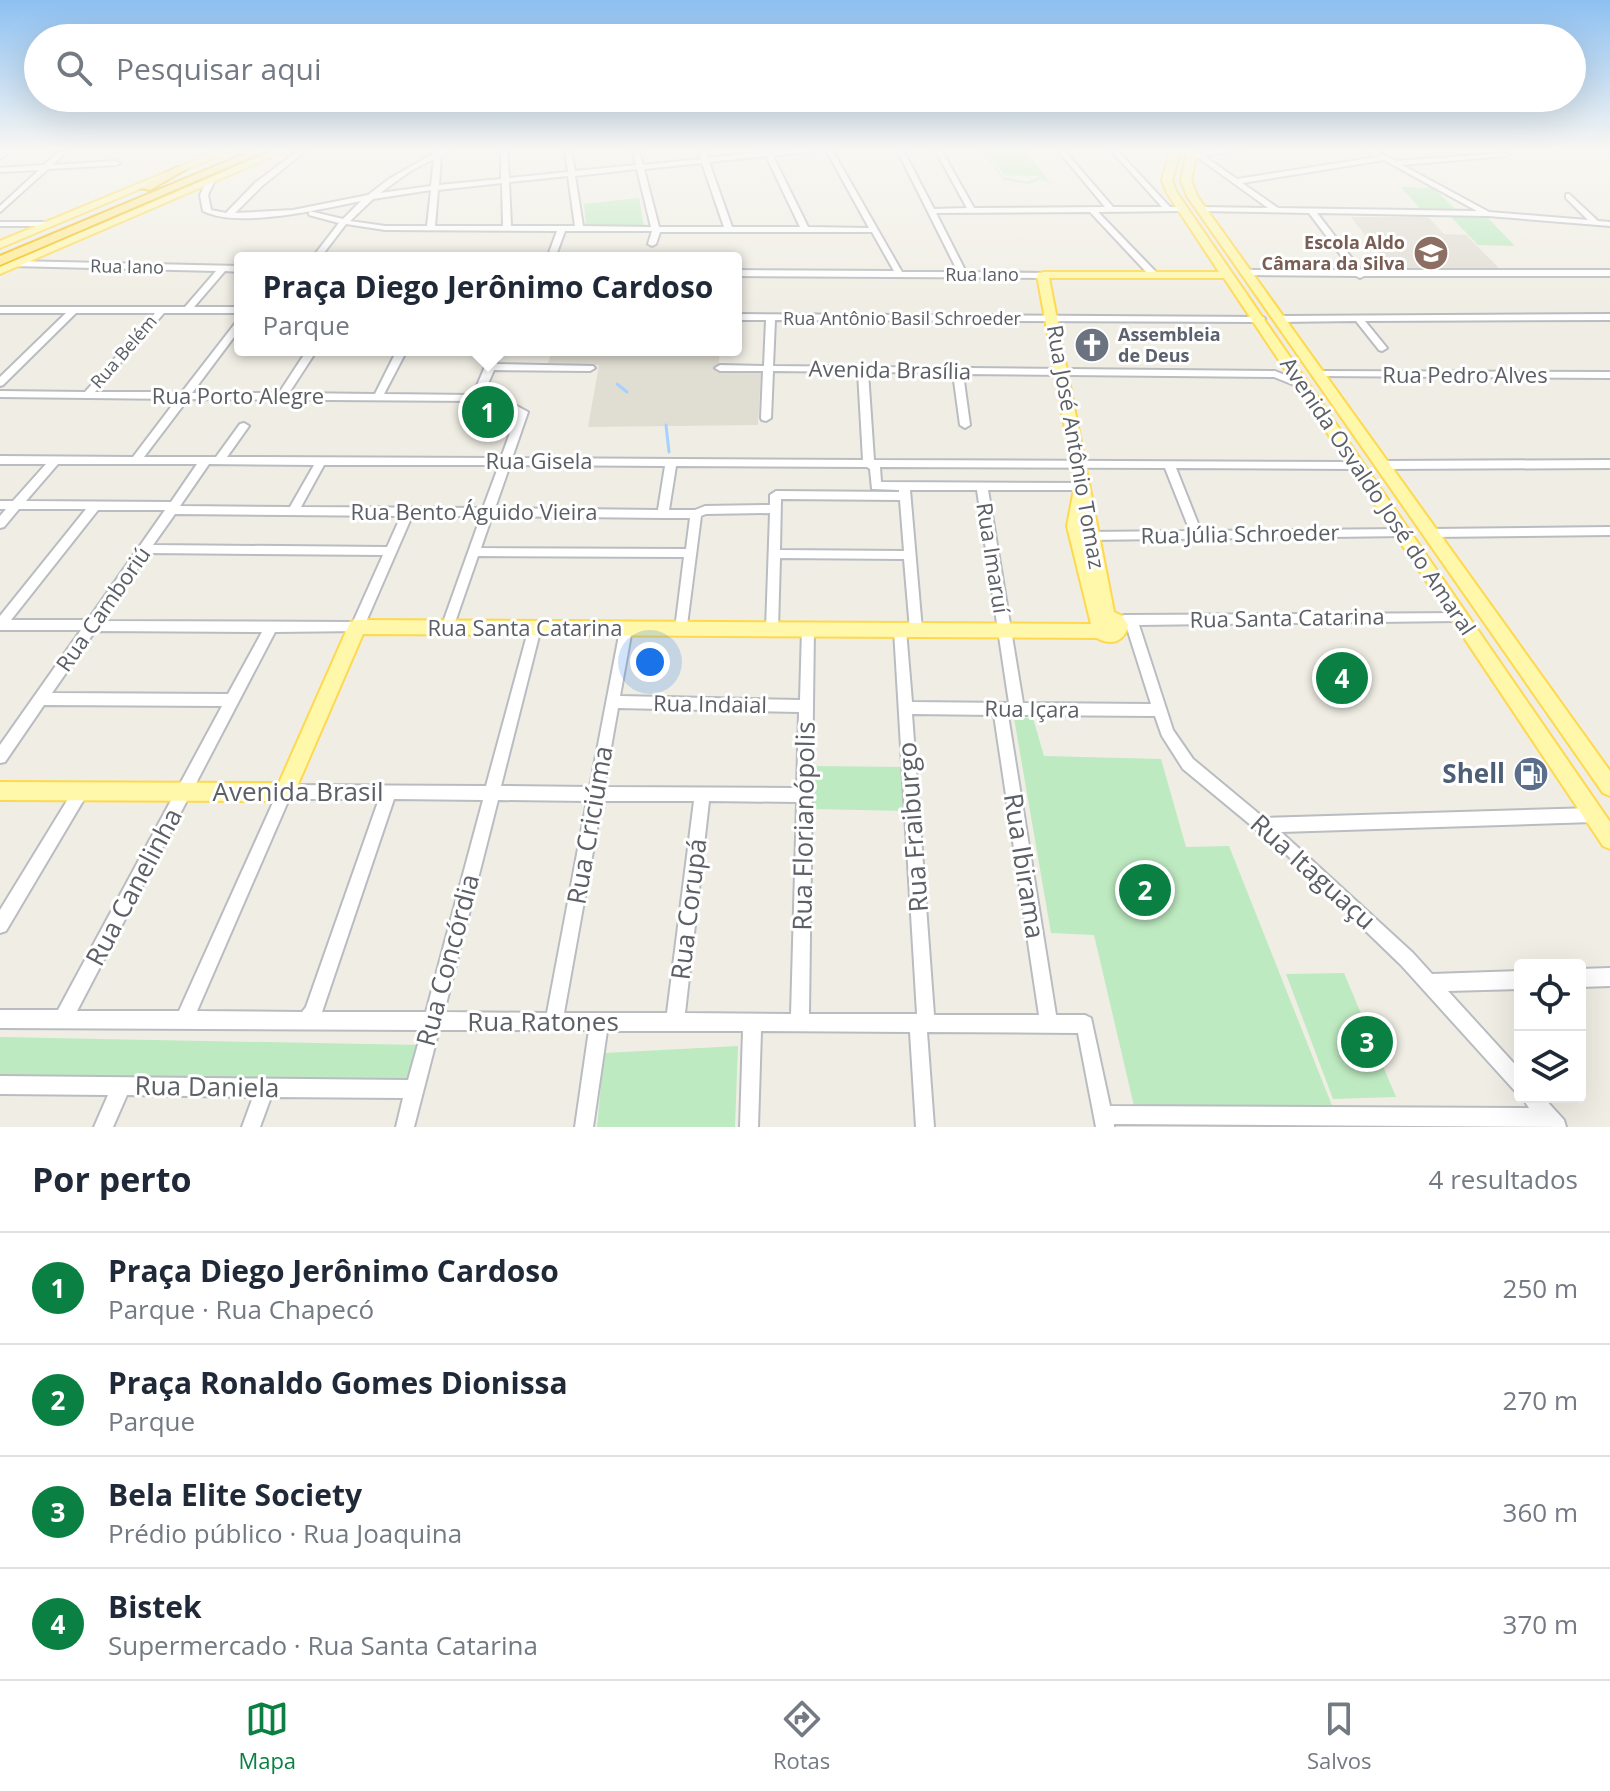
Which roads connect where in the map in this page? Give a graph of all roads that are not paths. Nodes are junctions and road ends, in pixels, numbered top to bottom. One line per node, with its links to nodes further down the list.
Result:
1 (106, 201): 41 (main road)
2 (122, 201): 34 (highway)
3 (128, 201): 34 (highway)
4 (145, 201): 56 (highway)
5 (165, 201): 56 (main road)
6 (205, 201): 37 (street)
7 (243, 201): 37 (street)
8 (350, 201): 35 (street)
9 (364, 201): 38 (street)
10 (433, 201): 43 (street)
11 (506, 201): 44 (street)
12 (575, 201): 46 (street)
13 (649, 201): 47 (street)
14 (719, 201): 48 (street)
15 (791, 201): 50 (street)
16 (858, 201): 49 (street)
17 (926, 201): 30 (street)
18 (966, 201): 31 (street)
19 (1103, 201): 26 (street)
20 (1166, 201): 27 (street)
21 (1172, 201): 27 (main road, Avenida Osvaldo José do Amaral)
22 (1197, 201): 28 (main road, Avenida Osvaldo José do Amaral)
23 (1263, 201): 32 (street)
24 (1464, 201): 36 (street)
25 (1573, 201): 39 (street)
26 (1110, 209): 27 (street); 29 (street)
27 (1175, 209): 66 (main road, Avenida Osvaldo José do Amaral)
28 (1202, 209): 32 (street); 60 (main road, Avenida Osvaldo José do Amaral)
29 (1092, 210): 31 (street); 63 (street)
30 (931, 211): 31 (street); 62 (street)
31 (972, 211)
32 (1277, 211): 33 (street)
33 (1311, 211): 36 (street); 67 (street)
34 (101, 212): 56 (highway)
35 (293, 212): 37 (street); 38 (street)
36 (1488, 214): 39 (street)
37 (228, 216)
38 (344, 220): 43 (street); 54 (street)
39 (1592, 223): 42 (street); 51 (street)
40 (0, 224): 41 (street)
41 (51, 224): 53 (main road)
42 (1610, 224)
43 (431, 228): 44 (street)
44 (507, 228): 45 (street)
45 (562, 228): 46 (street); 55 (street)
46 (579, 228): 47 (street)
47 (656, 230): 48 (street); 52 (street)
48 (729, 230): 50 (street)
49 (875, 230): 50 (street); 64 (street)
50 (806, 231)
51 (1610, 231)
52 (652, 244)
53 (0, 245)
54 (320, 252)
55 (553, 252)
56 (6, 262): 57 (street, Rua Iano)
57 (222, 269): 58 (street, Rua Iano); 71 (street)
58 (234, 269)
59 (742, 273): 64 (street, Rua Iano)
60 (1248, 273): 66 (main road, Rua Iano); 67 (street); 79 (main road, Avenida Osvaldo José do Amaral)
61 (1610, 273): 67 (street)
62 (963, 274): 64 (street, Rua Iano); 65 (street, Rua Iano)
63 (1153, 274): 65 (main road, Rua Iano); 66 (main road, Rua Iano)
64 (900, 275)
65 (1043, 275): 81 (main road, Rua José Antônio Tomaz)
66 (1228, 275): 78 (main road, Avenida Osvaldo José do Amaral)
67 (1360, 275)
68 (75, 309): 70 (street); 73 (street); 96 (street)
69 (0, 310): 73 (street)
70 (162, 310): 71 (street); 99 (street, Rua Belém)
71 (187, 310): 72 (street)
72 (234, 310)
73 (16, 311): 76 (street)
74 (742, 317): 77 (street, Rua Antônio Basil Schroeder)
75 (1610, 317): 80 (street)
76 (0, 318)
77 (771, 318): 81 (street, Rua Antônio Basil Schroeder); 90 (street)
78 (1260, 319): 81 (street, Rua Antônio Basil Schroeder); 97 (main road, Avenida Osvaldo José do Amaral)
79 (1280, 319): 80 (street); 94 (main road, Avenida Osvaldo José do Amaral)
80 (1359, 319): 83 (street)
81 (1053, 320): 93 (main road, Rua José Antônio Tomaz)
82 (234, 331): 100 (street)
83 (1382, 348)
84 (308, 356): 101 (street)
85 (399, 356): 102 (street)
86 (495, 356): 87 (street)
87 (490, 367): 88 (street); 103 (street)
88 (590, 368)
89 (720, 368): 90 (street, Avenida Brasília)
90 (768, 369): 91 (street, Avenida Brasília); 104 (street)
91 (863, 370): 92 (street, Avenida Brasília); 115 (street)
92 (958, 371): 93 (street, Avenida Brasília); 105 (street)
93 (1059, 374): 97 (street); 119 (main road, Rua José Antônio Tomaz)
94 (1319, 374): 95 (street, Rua Pedro Alves); 118 (main road, Avenida Osvaldo José do Amaral)
95 (1610, 375)
96 (0, 383)
97 (1304, 386): 117 (main road, Avenida Osvaldo José do Amaral)
98 (0, 394): 99 (street, Rua Porto Alegre)
99 (87, 395): 100 (street, Rua Porto Alegre)
100 (185, 395): 101 (street, Rua Porto Alegre); 109 (street)
101 (282, 396): 102 (street, Rua Porto Alegre)
102 (378, 397): 103 (street, Rua Porto Alegre)
103 (477, 398): 113 (street, Rua Porto Alegre)
104 (766, 418)
105 (965, 425)
106 (244, 426): 111 (street)
107 (0, 460): 108 (street, Rua Gisela)
108 (55, 460): 109 (street, Rua Gisela); 125 (street)
109 (136, 460): 110 (street, Rua Gisela)
110 (206, 460): 111 (street, Rua Gisela); 127 (street, Rua Camboriú)
111 (220, 460): 112 (street, Rua Gisela)
112 (321, 461): 113 (street, Rua Gisela); 129 (street)
113 (506, 461): 114 (street, Rua Gisela); 131 (street)
114 (671, 462): 115 (street, Rua Gisela); 132 (street)
115 (869, 462): 119 (street, Rua Gisela); 123 (street)
116 (1610, 464): 118 (street)
117 (1356, 465): 120 (street, Rua Gisela); 136 (main road, Avenida Osvaldo José do Amaral)
118 (1383, 465): 137 (main road, Avenida Osvaldo José do Amaral)
119 (1077, 466): 120 (street, Rua Gisela); 122 (main road, Rua José Antônio Tomaz)
120 (1170, 466): 138 (street)
121 (982, 486): 122 (street); 123 (street); 161 (street, Rua Imaruí)
122 (1080, 486): 139 (main road, Rua José Antônio Tomaz)
123 (904, 491): 128 (street); 145 (street, Rua Fraiburgo)
124 (0, 505): 125 (street, Rua Bento Águido Vieira)
125 (16, 505): 126 (street, Rua Bento Águido Vieira); 134 (street)
126 (95, 506): 127 (street, Rua Bento Águido Vieira); 149 (street)
127 (173, 508): 129 (street, Rua Bento Águido Vieira); 140 (street, Rua Camboriú)
128 (776, 509): 133 (street, Rua Bento Águido Vieira); 144 (street)
129 (293, 511): 130 (street, Rua Bento Águido Vieira)
130 (408, 512): 131 (street, Rua Bento Águido Vieira); 141 (street)
131 (488, 512): 132 (street, Rua Bento Águido Vieira); 142 (street)
132 (663, 514): 133 (street, Rua Bento Águido Vieira)
133 (696, 514): 143 (street)
134 (0, 524)
135 (1610, 531): 137 (street)
136 (1403, 533): 138 (street, Rua Júlia Schroeder); 146 (main road, Avenida Osvaldo José do Amaral)
137 (1430, 533): 147 (main road, Avenida Osvaldo José do Amaral)
138 (1197, 535): 139 (street, Rua Júlia Schroeder)
139 (1084, 536): 150 (main road, Rua José Antônio Tomaz)
140 (144, 549): 141 (street); 151 (street, Rua Camboriú)
141 (391, 551): 153 (street)
142 (473, 552): 143 (street); 154 (street)
143 (691, 553): 157 (street)
144 (774, 554): 145 (street); 158 (street)
145 (910, 555): 160 (street, Rua Fraiburgo)
146 (1433, 575): 147 (main road); 148 (main road, Avenida Osvaldo José do Amaral)
147 (1463, 575): 171 (main road, Avenida Osvaldo José do Amaral)
148 (1459, 616): 150 (street, Rua Santa Catarina); 181 (main road, Avenida Osvaldo José do Amaral)
149 (0, 625): 151 (street, Rua Santa Catarina)
150 (1112, 625): 161 (main road, Rua Santa Catarina); 169 (street, Rua Itaguaçu)
151 (91, 626): 152 (street, Rua Santa Catarina); 162 (street, Rua Camboriú)
152 (271, 627): 153 (street, Rua Santa Catarina); 163 (street, Rua Canelinha)
153 (357, 627): 154 (main road, Rua Santa Catarina); 175 (main road)
154 (447, 628): 155 (main road, Rua Santa Catarina)
155 (535, 628): 156 (main road, Rua Santa Catarina); 177 (street, Rua Concórdia)
156 (626, 629): 157 (main road, Rua Santa Catarina); 164 (street, Rua Criciúma)
157 (681, 629): 158 (main road, Rua Santa Catarina)
158 (772, 629): 159 (main road, Rua Santa Catarina)
159 (808, 629): 160 (main road, Rua Santa Catarina); 165 (street, Rua Florianópolis)
160 (908, 630): 161 (main road, Rua Santa Catarina); 166 (street, Rua Fraiburgo)
161 (1004, 630): 168 (street, Rua Imaruí)
162 (40, 699): 163 (street); 170 (street, Rua Camboriú)
163 (232, 700): 174 (street, Rua Canelinha)
164 (613, 702): 165 (street, Rua Indaial); 178 (street, Rua Criciúma)
165 (806, 706): 180 (street, Rua Florianópolis)
166 (905, 708): 167 (street, Rua Içara); 199 (street, Rua Fraiburgo)
167 (1000, 709): 168 (street, Rua Içara); 200 (street, Rua Ibirama)
168 (1017, 709): 169 (street, Rua Içara)
169 (1158, 710): 182 (street, Rua Itaguaçu)
170 (0, 757)
171 (1610, 787)
172 (0, 791): 173 (main road, Avenida Brasil)
173 (81, 791): 174 (main road, Avenida Brasil); 184 (street)
174 (184, 792): 175 (main road, Avenida Brasil); 190 (street, Rua Canelinha)
175 (285, 792): 176 (street, Avenida Brasil); 191 (street)
176 (389, 793): 177 (street, Avenida Brasil); 192 (street)
177 (492, 793): 178 (street, Avenida Brasil); 193 (street, Rua Concórdia)
178 (596, 794): 179 (street, Avenida Brasil); 194 (street, Rua Criciúma)
179 (702, 795): 180 (street, Avenida Brasil); 196 (street, Rua Corupá)
180 (804, 795): 198 (street, Rua Florianópolis)
181 (1593, 815): 182 (street); 183 (main road, Avenida Osvaldo José do Amaral)
182 (1262, 825): 188 (street, Rua Itaguaçu)
183 (1610, 839)
184 (0, 925)
185 (1610, 977): 186 (street)
186 (1586, 978)
187 (1514, 980): 188 (street)
188 (1431, 983): 201 (street, Rua Itaguaçu)
189 (0, 1019): 190 (street, Rua Ratones)
190 (63, 1019): 191 (street, Rua Ratones)
191 (184, 1020): 192 (street, Rua Ratones)
192 (306, 1020): 193 (street, Rua Ratones)
193 (432, 1021): 194 (street, Rua Ratones); 205 (street, Rua Concórdia)
194 (554, 1022): 195 (street, Rua Ratones)
195 (599, 1022): 196 (street, Rua Ratones); 214 (street)
196 (675, 1022): 197 (street, Rua Ratones)
197 (752, 1023): 198 (street, Rua Ratones); 215 (street)
198 (800, 1023): 199 (street, Rua Ratones)
199 (922, 1024): 200 (street, Rua Ratones); 216 (street, Rua Fraiburgo)
200 (1049, 1024): 207 (street, Rua Ratones)
201 (1514, 1077)
202 (0, 1085): 203 (street, Rua Daniela)
203 (122, 1086): 204 (street, Rua Daniela); 211 (street)
204 (265, 1088): 205 (street, Rua Daniela); 212 (street)
205 (415, 1089): 213 (street, Rua Concórdia)
206 (1536, 1103): 210 (street)
207 (1104, 1121): 208 (street)
208 (1286, 1122): 209 (street)
209 (1454, 1122): 210 (street)
210 (1553, 1122)
211 (103, 1127)
212 (251, 1127)
213 (405, 1127)
214 (584, 1127)
215 (749, 1127)
216 (925, 1127)

